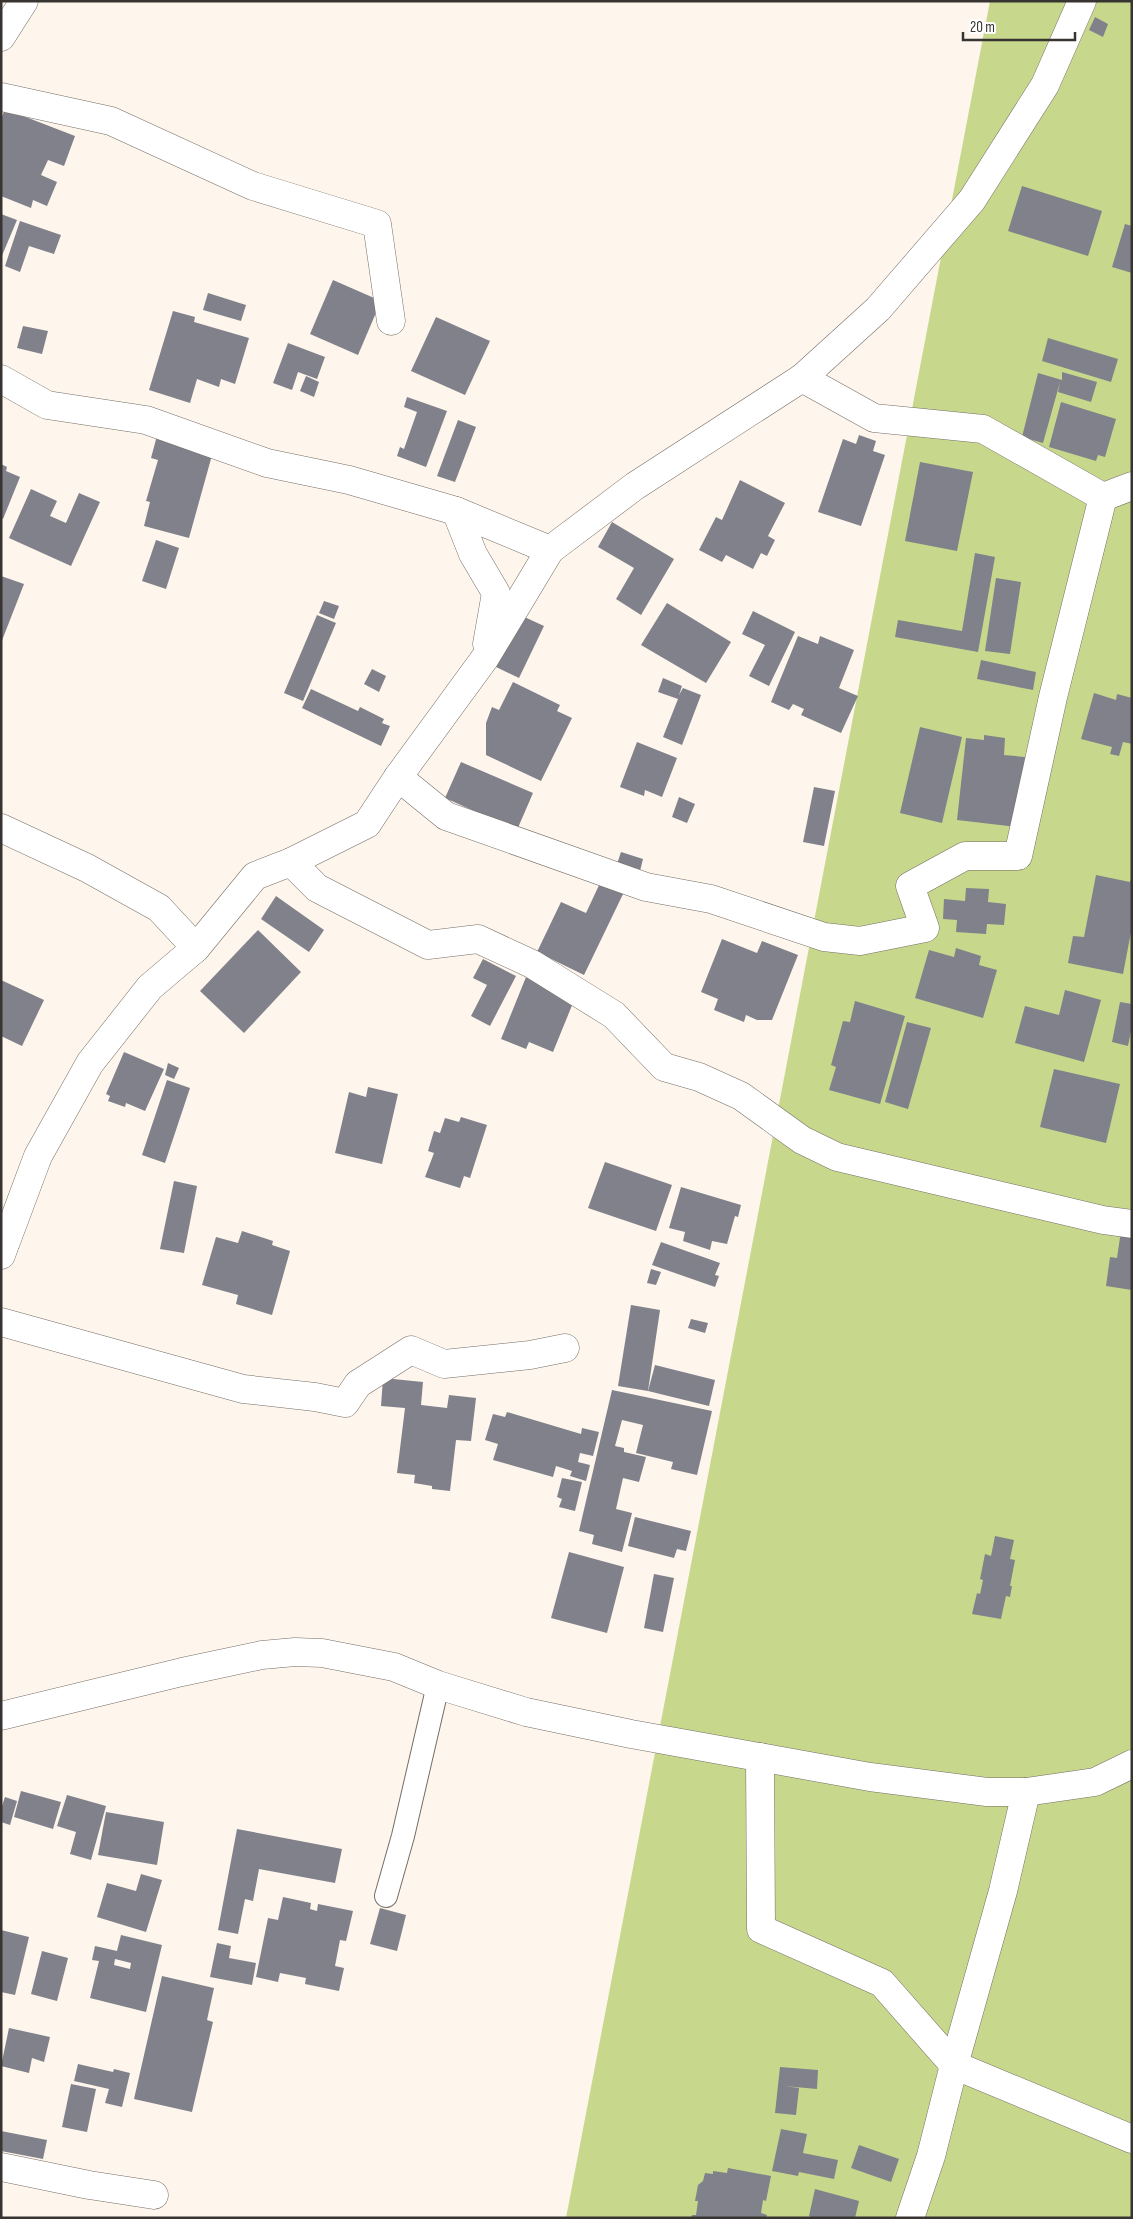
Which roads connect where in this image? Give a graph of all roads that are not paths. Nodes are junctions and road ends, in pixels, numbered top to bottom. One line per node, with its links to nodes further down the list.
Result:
1 (24, 1): 3 (street)
2 (1082, 1): 6 (street)
3 (1, 37)
4 (1, 97): 5 (street)
5 (391, 321)
6 (802, 378): 9 (street); 11 (street)
7 (1, 380): 10 (street)
8 (1132, 486): 9 (street)
9 (1103, 497): 13 (street)
10 (456, 511): 11 (street); 12 (street)
11 (550, 550): 12 (street)
12 (485, 658): 13 (street)
13 (398, 777): 15 (street)
14 (1, 828): 16 (street)
15 (291, 862): 16 (street); 17 (street)
16 (196, 948): 18 (street)
17 (1132, 1224)
18 (1, 1255)
19 (1, 1322): 20 (street)
20 (565, 1348)
21 (438, 1684): 22 (street); 23 (street); 26 (lane)
22 (1, 1716)
23 (760, 1757): 25 (street); 27 (street)
24 (1132, 1764): 25 (street)
25 (1026, 1792): 27 (street)
26 (386, 1896)
27 (954, 2065): 28 (street); 31 (street)
28 (1132, 2139)
29 (1, 2167): 30 (street)
30 (154, 2195)
31 (910, 2218)

